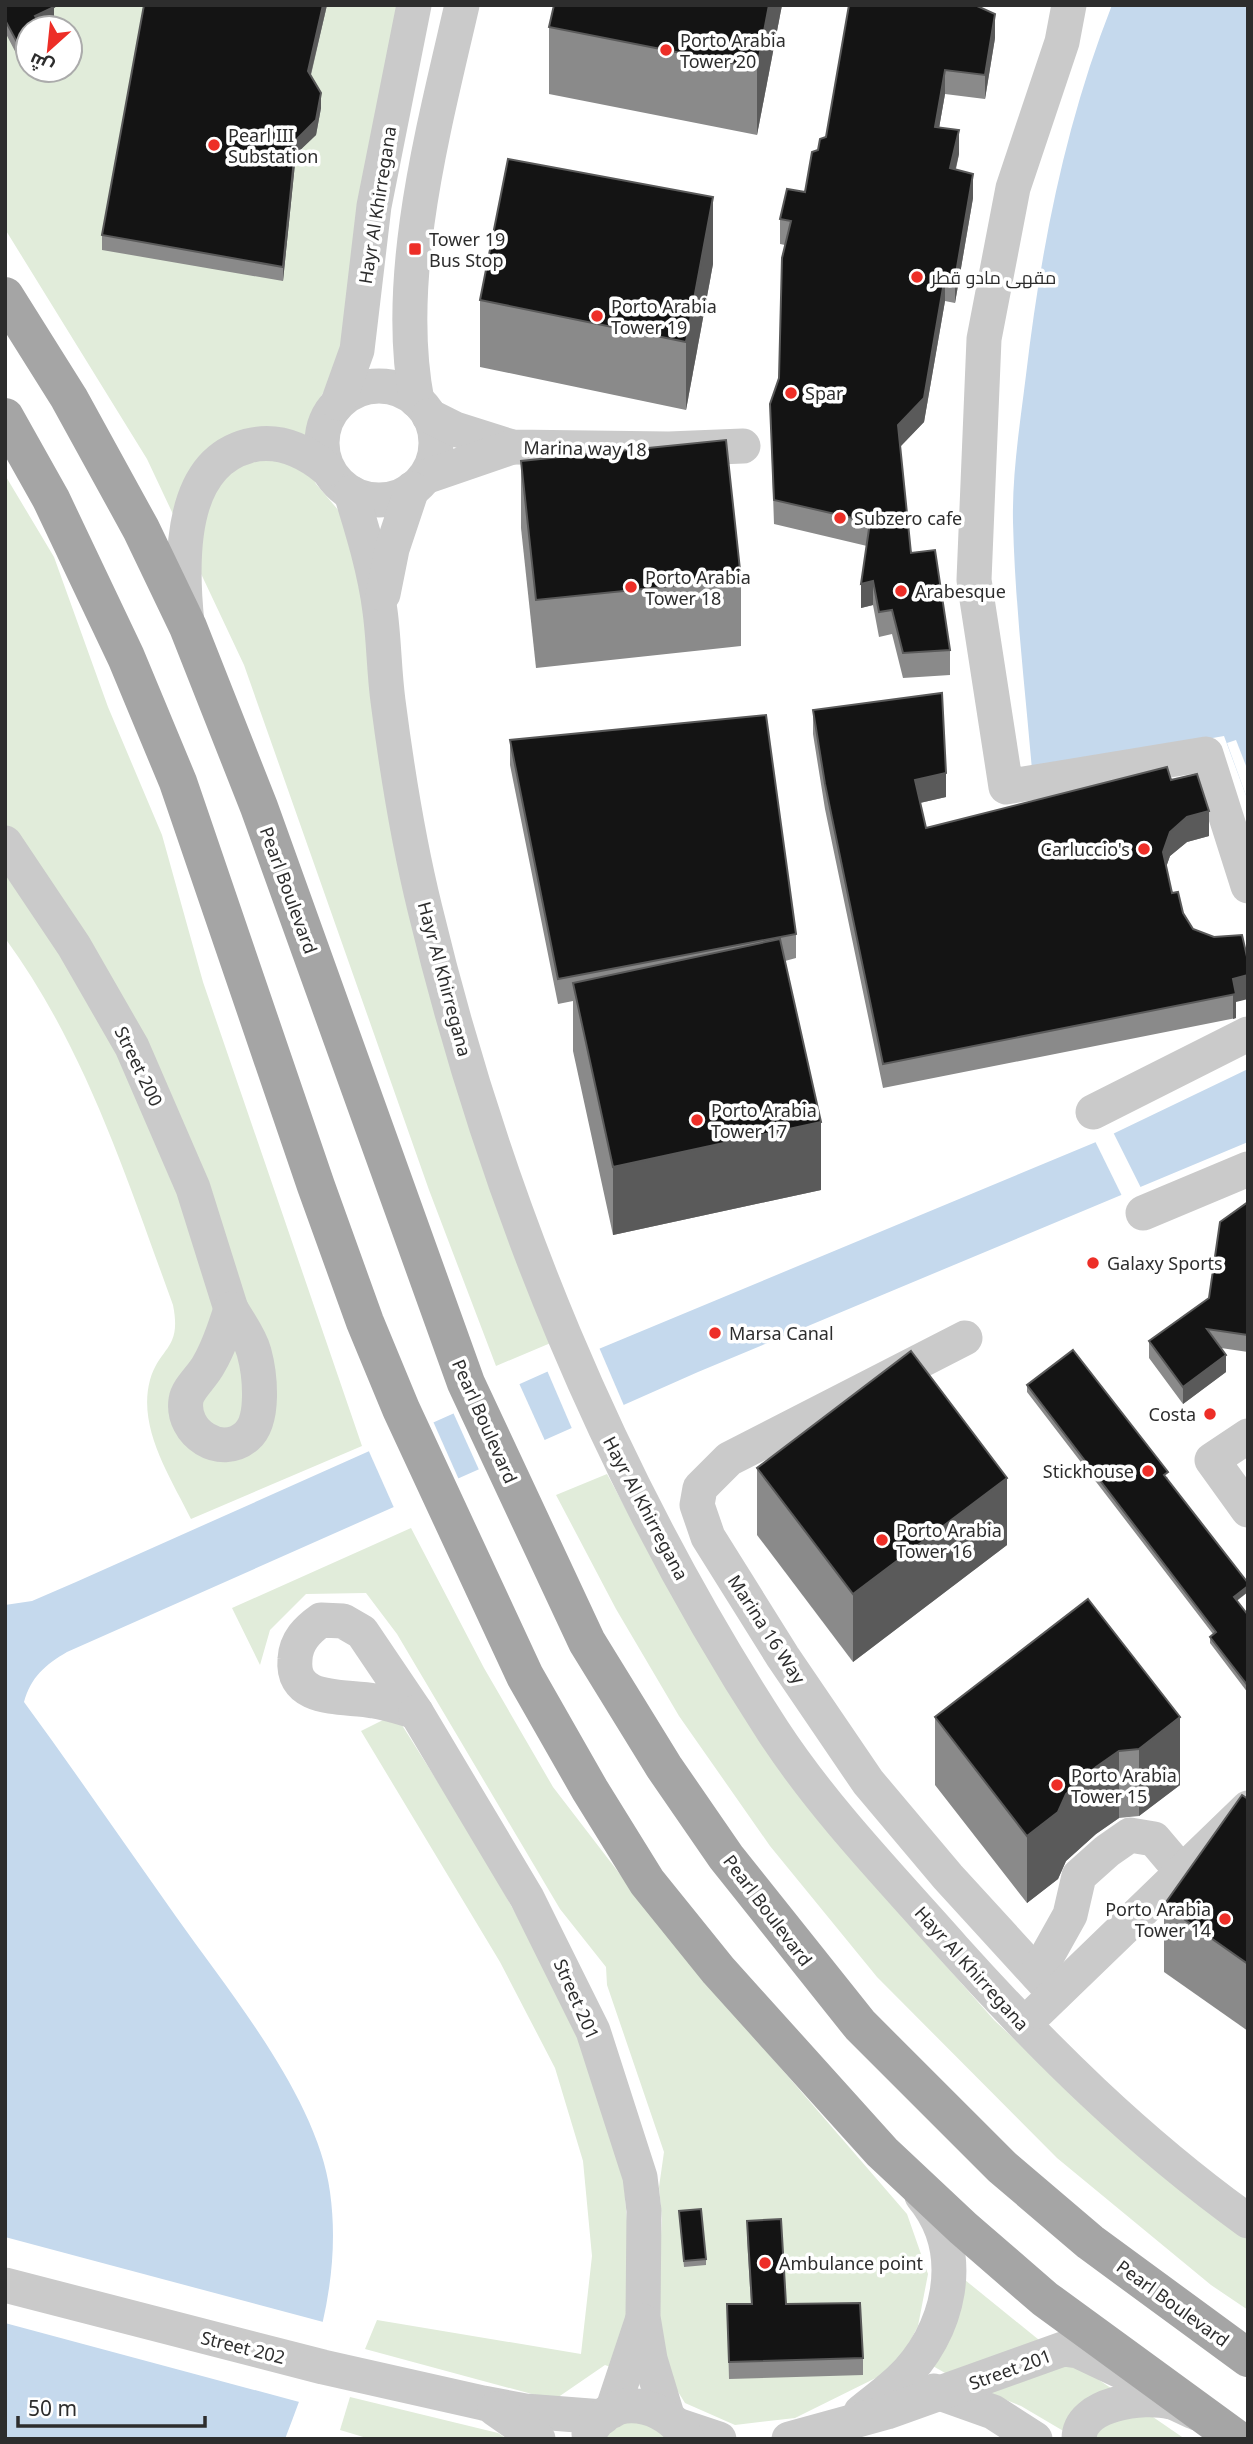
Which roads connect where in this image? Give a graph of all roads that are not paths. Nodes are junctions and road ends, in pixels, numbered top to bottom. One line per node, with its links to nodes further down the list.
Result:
1 (414, 5): 6 (street, Hayr Al Khirregana)
2 (462, 5): 7 (street)
3 (1069, 5): 18 (street)
4 (5, 296): 14 (main road, Pearl Boulevard)
5 (5, 345): 14 (main road)
6 (338, 403): 7 (street); 11 (street)
7 (423, 408): 10 (street, Marina way 18); 12 (street)
8 (5, 417): 32 (main road)
9 (743, 446): 10 (street, Marina way 18)
10 (512, 447): 12 (street, Marina way 18)
11 (327, 469): 13 (street); 16 (street)
12 (418, 483): 13 (street); 15 (street, Hayr Al Khirregana)
13 (351, 494): 15 (street, Hayr Al Khirregana)
14 (164, 579): 16 (main road, Pearl Boulevard)
15 (380, 611): 31 (street, Hayr Al Khirregana)
16 (188, 627): 36 (main road, Pearl Boulevard)
17 (5, 843): 23 (street, Street 200)
18 (1248, 886)
19 (1248, 1034): 20 (street)
20 (1093, 1112)
21 (1248, 1170): 22 (street)
22 (1143, 1213)
23 (232, 1309)
24 (965, 1338): 30 (street, Marina 16 Way)
25 (1248, 1436): 26 (street)
26 (1248, 1510)
27 (415, 1712): 35 (street, Street 201)
28 (1248, 1808): 29 (street)
29 (1182, 1872): 30 (street); 30 (street)
30 (1046, 1984): 31 (street)
31 (1023, 2026): 33 (street, Hayr Al Khirregana)
32 (882, 2152): 37 (street, Street 201); 43 (main road)
33 (1248, 2221)
34 (5, 2285): 39 (street, Street 202)
35 (643, 2317): 40 (street, Street 201); 42 (street, Street 201)
36 (1248, 2358)
37 (899, 2381): 38 (street); 41 (street, Street 201)
38 (938, 2392): 41 (street, Street 201); 43 (street, Street 201); 47 (street)
39 (482, 2403): 40 (street, Street 202); 44 (street, Street 202)
40 (601, 2422): 42 (street, Street 202)
41 (845, 2425): 46 (street, Street 201)
42 (678, 2426): 45 (street)
43 (1222, 2428): 48 (street)
44 (538, 2439)
45 (719, 2439)
46 (789, 2439)
47 (1035, 2439)
48 (1079, 2439)

